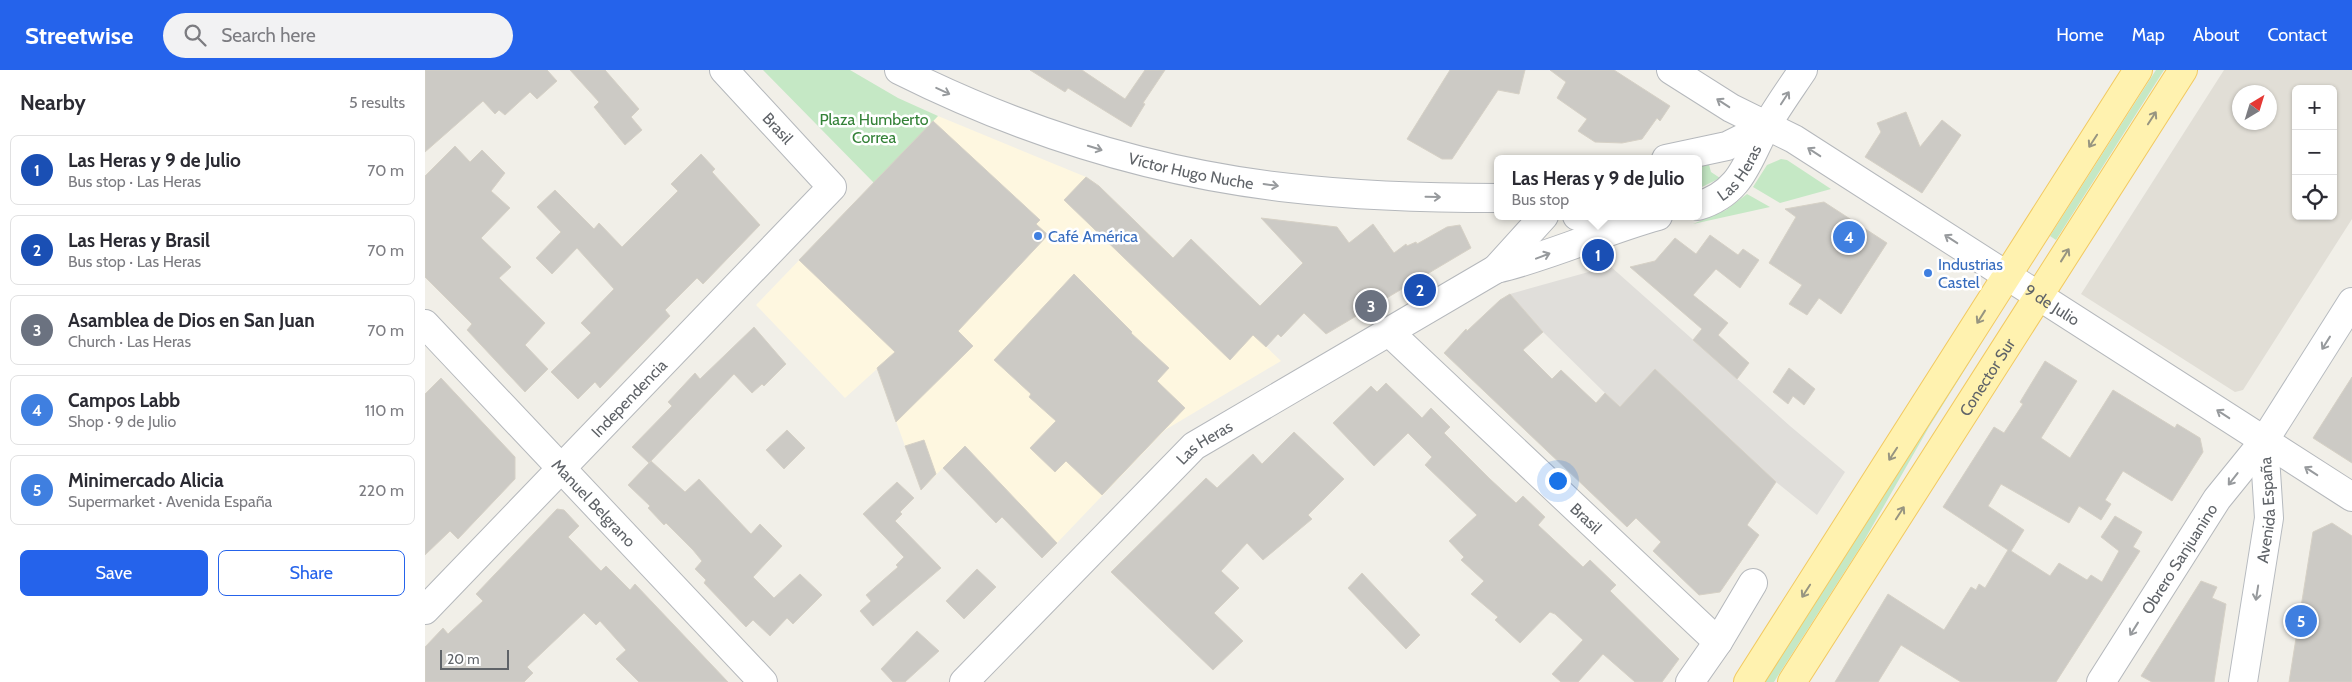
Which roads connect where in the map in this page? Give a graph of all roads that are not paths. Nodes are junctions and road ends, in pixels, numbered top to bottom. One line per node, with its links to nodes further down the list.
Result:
1 (724, 70): 9 (street, Brasil)
2 (899, 70): 10 (street, Víctor Hugo Nuche, one-way to 10)
3 (1671, 70): 7 (street, 9 de Julio, one-way to 3)
4 (1803, 70): 7 (street, Las Heras, one-way to 4)
5 (2138, 70): 17 (main road, one-way to 17)
6 (2183, 70): 18 (main road, Conector Sur, one-way to 6)
7 (1767, 126): 8 (street, Las Heras); 11 (street, Las Heras); 17 (street, 9 de Julio, one-way to 7)
8 (1685, 155)
9 (832, 186): 23 (street, Independencia)
10 (1494, 198)
11 (1702, 204)
12 (1540, 220): 16 (street, Las Heras)
13 (1592, 220): 15 (street)
14 (1644, 220): 15 (street, Las Heras)
15 (1629, 224): 16 (street, Las Heras, one-way to 15)
16 (1496, 269): 21 (street, Las Heras)
17 (2007, 275): 18 (street, 9 de Julio); 31 (main road, one-way to 31)
18 (2039, 296): 22 (street, 9 de Julio, one-way to 18); 32 (main road, Conector Sur, one-way to 18)
19 (2352, 302): 22 (street, Avenida España, one-way to 22)
20 (425, 324): 23 (street, Manuel Belgrano)
21 (1389, 332): 27 (street, Brasil); 29 (street, Las Heras)
22 (2264, 441): 24 (street, 9 de Julio, one-way to 22); 33 (street, Obrero Sanjuanino, one-way to 33); 34 (street, Avenida España, one-way to 34)
23 (561, 468): 26 (street, Independencia); 28 (street, Manuel Belgrano)
24 (2352, 497)
25 (1753, 583): 27 (street)
26 (425, 610)
27 (1718, 642): 30 (street)
28 (763, 682)
29 (964, 682)
30 (1690, 682)
31 (1748, 682)
32 (1792, 682)
33 (2101, 682)
34 (2243, 682)

